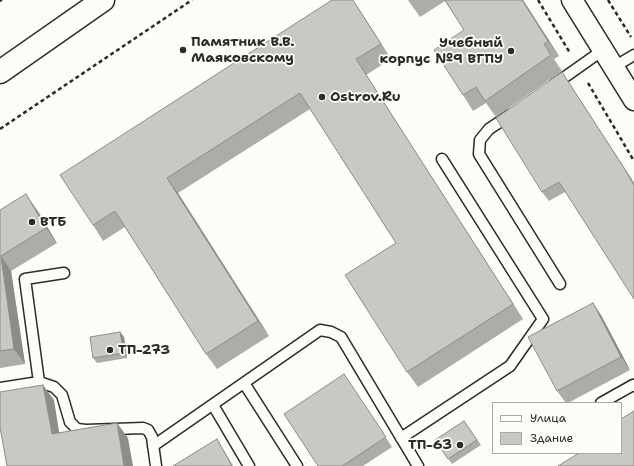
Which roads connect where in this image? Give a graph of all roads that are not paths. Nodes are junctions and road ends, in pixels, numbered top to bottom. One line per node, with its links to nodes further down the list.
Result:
1 (103, 0): 6 (main road)
2 (572, 0): 3 (street)
3 (604, 50): 5 (street); 7 (lane)
4 (634, 55): 5 (lane)
5 (614, 67): 8 (street)
6 (0, 72)
7 (547, 89)
8 (634, 100)
9 (515, 112): 12 (lane)
10 (442, 159): 19 (lane)
11 (64, 273): 13 (lane)
12 (560, 284)
13 (39, 382): 16 (lane); 20 (lane)
14 (244, 383): 18 (lane); 19 (lane); 23 (lane)
15 (634, 385): 17 (lane)
16 (0, 388)
17 (604, 402)
18 (213, 405): 20 (lane); 22 (lane)
19 (401, 438): 24 (lane)
20 (153, 446): 21 (lane)
21 (156, 466)
22 (249, 466)
23 (297, 466)
24 (418, 466)

